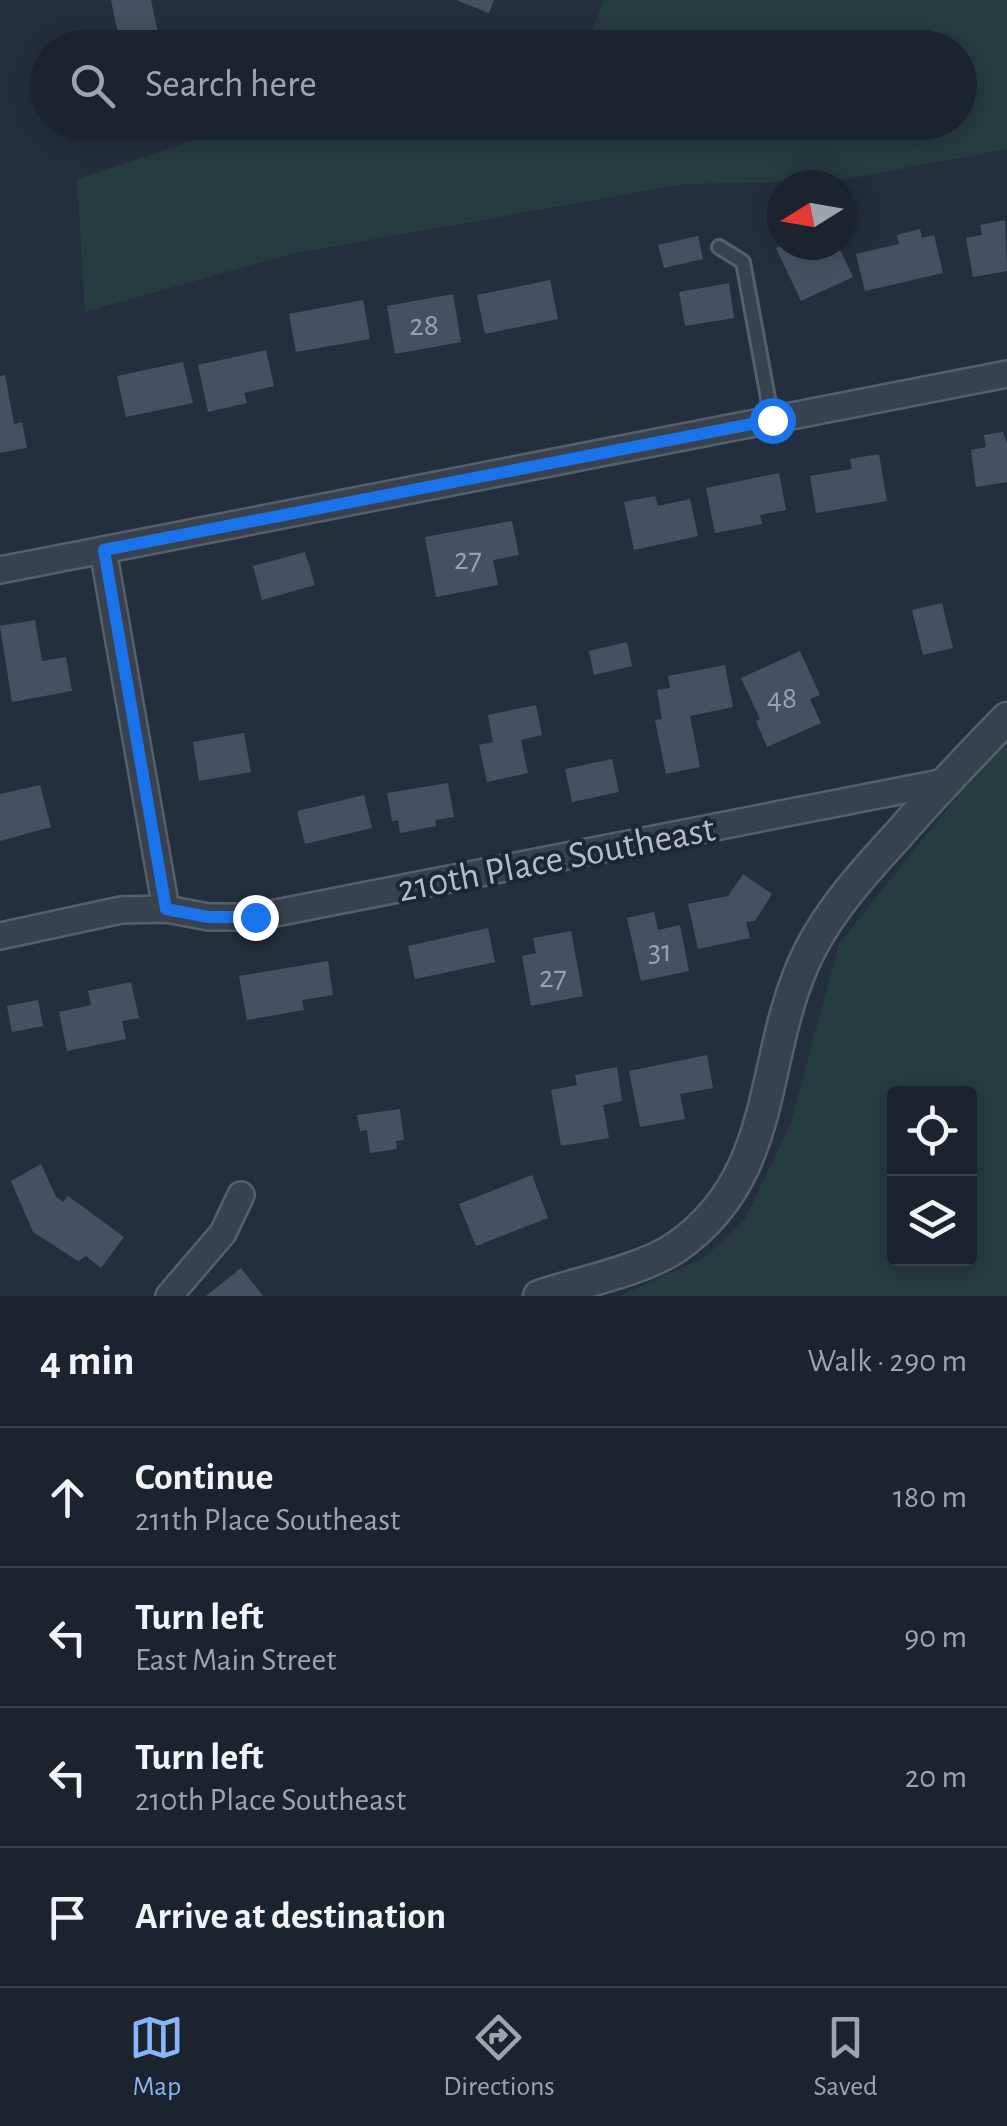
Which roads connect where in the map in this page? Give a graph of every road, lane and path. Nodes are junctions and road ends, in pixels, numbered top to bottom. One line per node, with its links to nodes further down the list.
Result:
1 (719, 247): 3 (lane)
2 (1007, 374): 3 (street)
3 (772, 420): 4 (street)
4 (104, 550): 5 (street); 8 (street)
5 (0, 570)
6 (1007, 718): 7 (street)
7 (946, 782): 8 (street, 210th Place Southeast); 12 (street)
8 (166, 909): 9 (street, 210th Place Southeast)
9 (0, 936)
10 (241, 1194): 11 (street)
11 (169, 1296)
12 (539, 1296)

